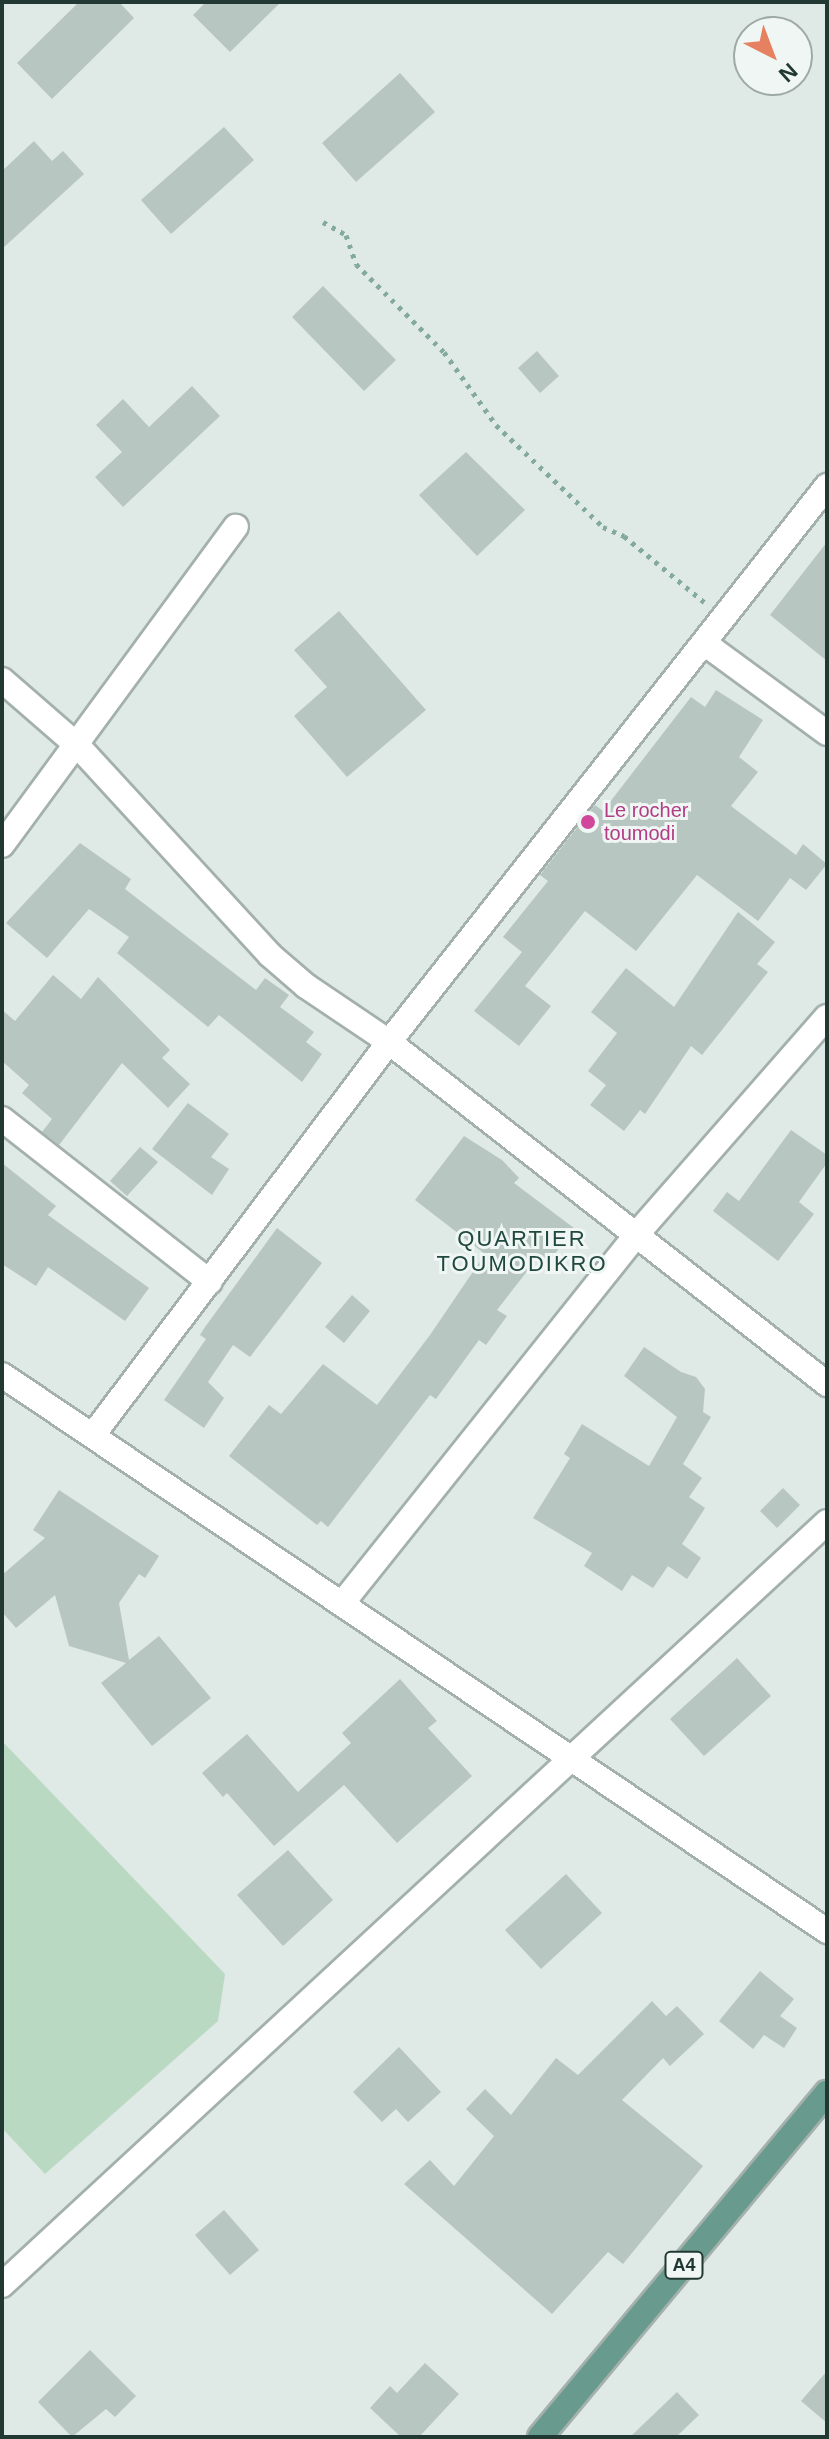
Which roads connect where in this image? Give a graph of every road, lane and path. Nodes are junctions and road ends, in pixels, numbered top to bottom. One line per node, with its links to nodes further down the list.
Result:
1 (323, 222): 4 (path)
2 (827, 486): 4 (street)
3 (236, 527): 8 (street)
4 (725, 617): 5 (street)
5 (704, 643): 7 (street); 11 (street)
6 (2, 680): 8 (street)
7 (827, 733)
8 (78, 746): 9 (street); 11 (street)
9 (2, 845)
10 (827, 1017): 13 (street)
11 (389, 1042): 13 (street); 14 (street)
12 (2, 1119): 14 (street)
13 (635, 1236): 16 (street); 19 (street)
14 (210, 1282): 17 (street)
15 (2, 1375): 17 (street)
16 (827, 1384)
17 (93, 1435): 19 (street)
18 (827, 1522): 20 (street)
19 (344, 1601): 20 (street)
20 (572, 1754): 21 (street); 23 (street)
21 (827, 1931)
22 (827, 2093): 24 (main road, A4)
23 (2, 2285)
24 (540, 2437)

